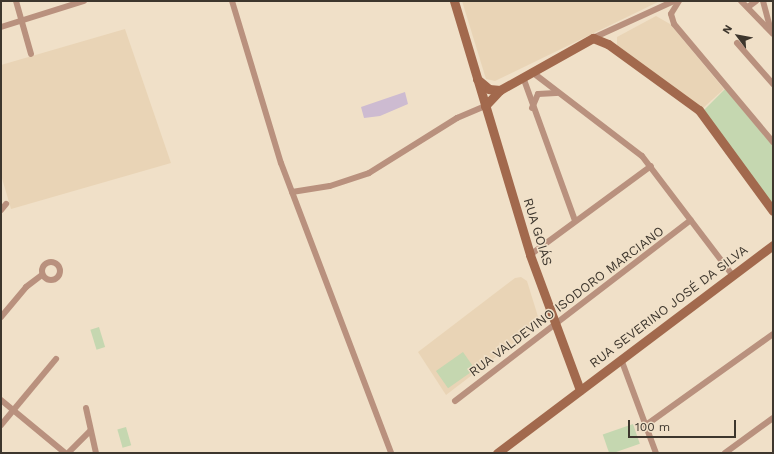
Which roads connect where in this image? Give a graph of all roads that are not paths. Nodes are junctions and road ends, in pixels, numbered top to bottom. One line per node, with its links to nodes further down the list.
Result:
1 (16, 1): 11 (street)
2 (84, 1): 11 (street)
3 (232, 1): 26 (street)
4 (454, 1): 18 (main road, RUA GOIÁS)
5 (674, 1): 14 (street)
6 (679, 1): 24 (street)
7 (741, 1): 10 (street)
8 (756, 1): 10 (street)
9 (763, 1): 13 (street)
10 (748, 7): 13 (street)
11 (22, 20): 12 (street); 16 (street)
12 (1, 27)
13 (772, 33)
14 (592, 38): 17 (main road); 29 (main road)
15 (737, 43): 19 (street)
16 (31, 54)
17 (527, 75): 20 (main road); 21 (street); 23 (street)
18 (477, 79): 20 (main road); 22 (main road, RUA GOIÁS)
19 (773, 84)
20 (500, 90): 22 (main road)
21 (558, 93): 23 (street); 25 (street)
22 (485, 106): 26 (street); 33 (main road, RUA GOIÁS)
23 (532, 108): 31 (street)
24 (773, 142)
25 (651, 166): 30 (street); 31 (street)
26 (292, 192): 52 (street)
27 (6, 204): 28 (street)
28 (1, 210)
29 (773, 211)
30 (691, 220): 35 (street); 37 (street, RUA VALDEVINO ISODORO MARCIANO)
31 (575, 221): 33 (street)
32 (773, 245): 35 (main road, RUA SEVERINO JOSÉ DA SILVA)
33 (530, 255): 37 (main road, RUA GOIÁS)
34 (42, 275): 36 (street)
35 (733, 276): 40 (main road, RUA SEVERINO JOSÉ DA SILVA)
36 (1, 317)
37 (555, 324): 41 (main road, RUA GOIÁS); 43 (street, RUA VALDEVINO ISODORO MARCIANO)
38 (773, 334): 48 (street)
39 (56, 359): 45 (street)
40 (621, 359): 41 (main road, RUA SEVERINO JOSÉ DA SILVA); 48 (street)
41 (580, 390): 53 (main road, RUA SEVERINO JOSÉ DA SILVA)
42 (1, 400): 45 (street)
43 (455, 401)
44 (86, 408): 49 (street)
45 (13, 410): 47 (street); 50 (street)
46 (773, 418): 55 (street)
47 (1, 425)
48 (646, 425): 54 (street)
49 (90, 431): 50 (street); 51 (street)
50 (66, 453)
51 (96, 453)
52 (391, 453)
53 (497, 453)
54 (656, 453)
55 (725, 453)

